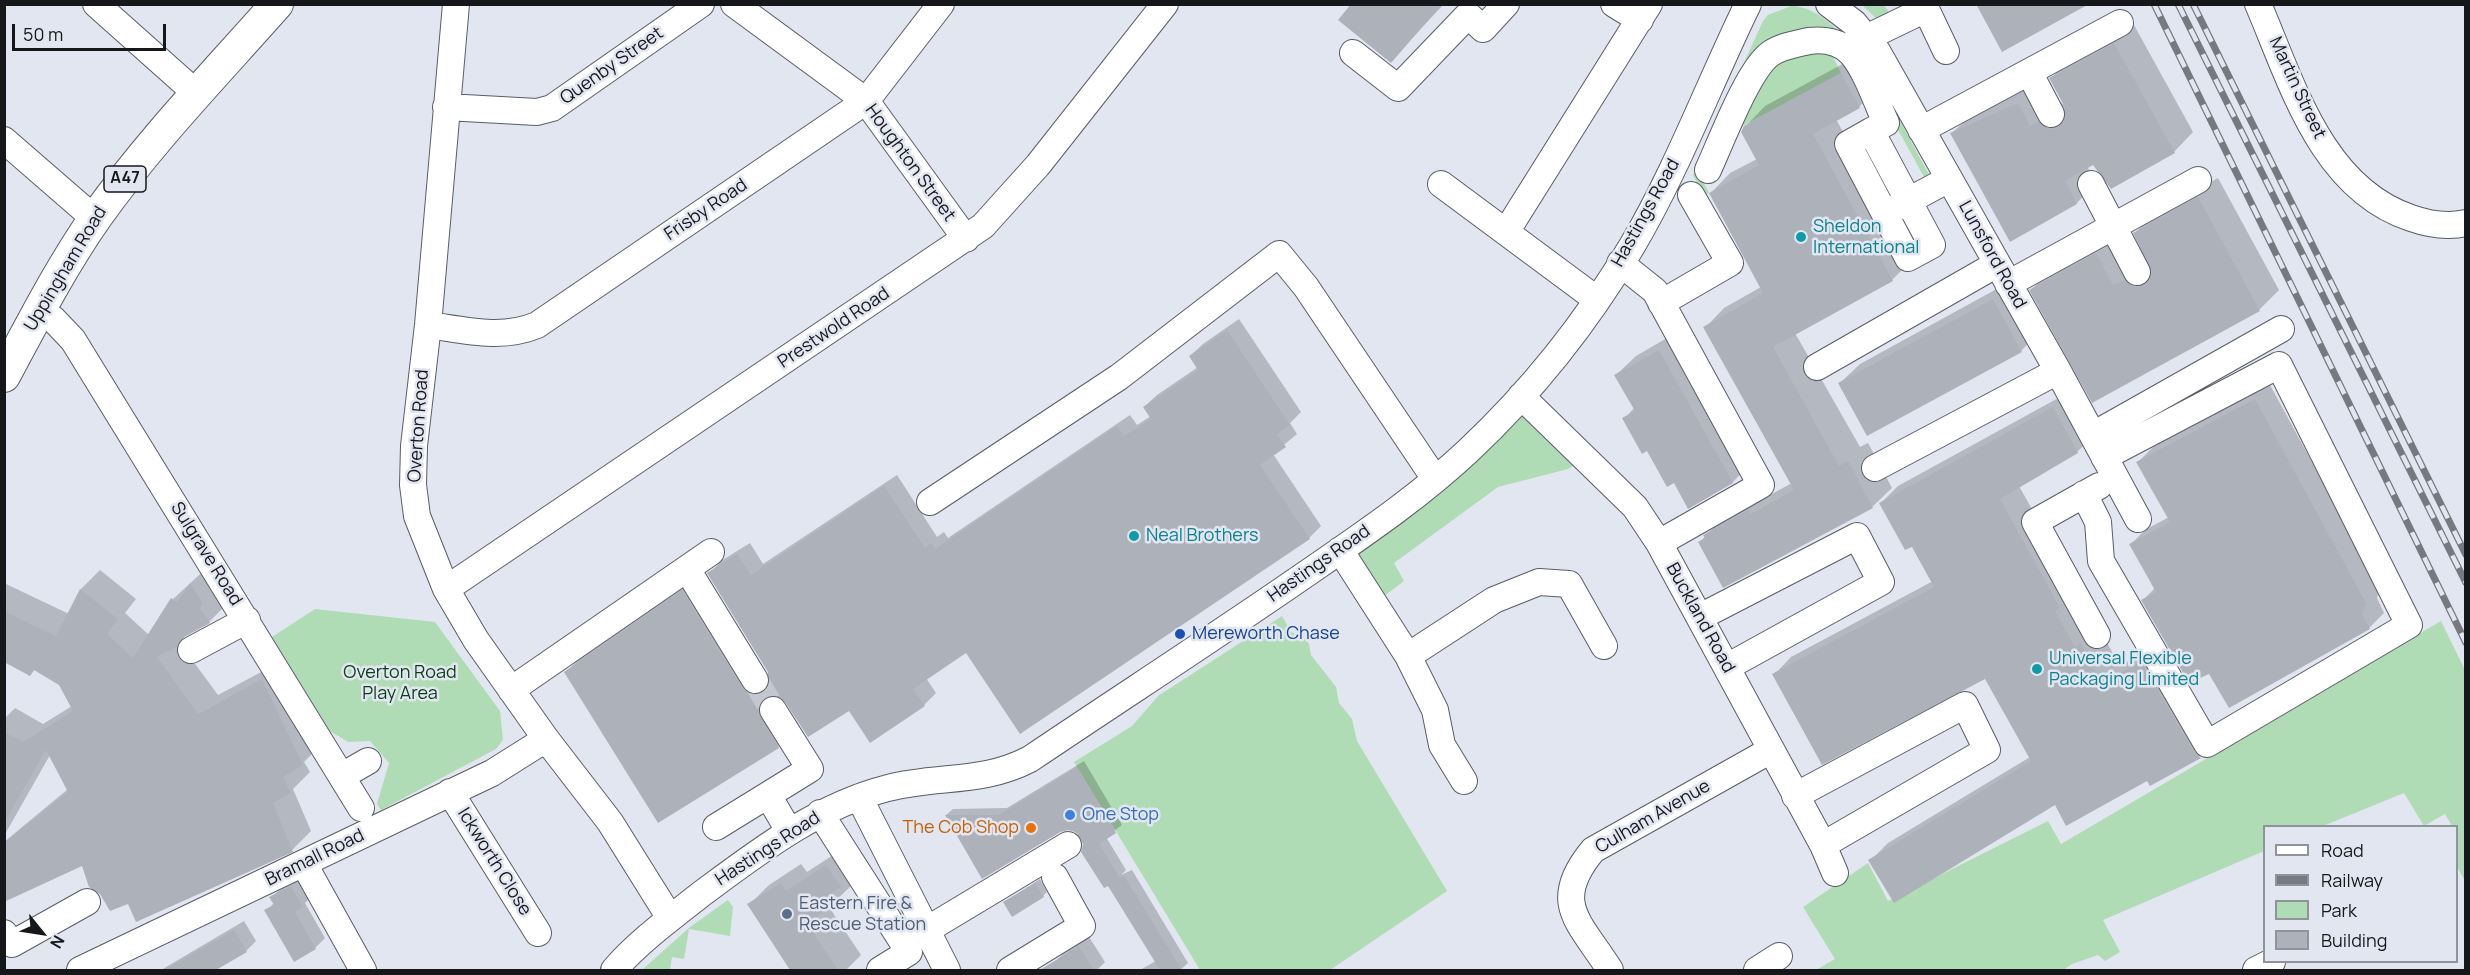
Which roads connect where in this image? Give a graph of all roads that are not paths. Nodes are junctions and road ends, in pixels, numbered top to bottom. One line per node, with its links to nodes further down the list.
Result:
1 (96, 4): 20 (street)
2 (277, 4): 20 (main road, Uppingham Road / A47)
3 (456, 4): 22 (street, Overton Road)
4 (701, 4): 22 (street, Quenby Street)
5 (734, 4): 21 (street, Houghton Street)
6 (941, 4): 21 (street, Frisby Road)
7 (1165, 4): 39 (street, Prestwold Road)
8 (1506, 4): 18 (street)
9 (1614, 4): 14 (street)
10 (1748, 4): 40 (street, Hastings Road)
11 (1829, 4): 16 (street, Lunsford Road)
12 (2258, 4): 36 (street, Martin Street)
13 (1925, 7): 16 (street); 17 (street)
14 (1645, 12): 38 (street)
15 (2120, 23): 19 (street)
16 (1866, 38): 24 (street, Lunsford Road)
17 (1946, 51)
18 (1353, 53)
19 (2029, 72): 23 (street); 24 (street)
20 (197, 94): 35 (main road, Uppingham Road / A47)
21 (866, 101): 39 (street, Houghton Street); 46 (street, Frisby Road)
22 (446, 107): 46 (street, Overton Road)
23 (2051, 114)
24 (1922, 129): 28 (street, Lunsford Road)
25 (1872, 131): 27 (street); 33 (street); 34 (street)
26 (4, 140): 35 (street)
27 (1708, 170)
28 (1949, 179): 33 (street); 42 (street, Lunsford Road)
29 (2198, 180): 37 (street)
30 (1441, 184): 38 (street)
31 (2091, 184): 37 (street)
32 (1691, 195): 44 (street)
33 (1908, 200): 34 (street); 34 (street)
34 (1884, 214)
35 (94, 219): 45 (main road, Uppingham Road / A47)
36 (2466, 223)
37 (2114, 228): 41 (street); 42 (street)
38 (1506, 232): 43 (street)
39 (966, 239): 62 (street, Prestwold Road)
40 (1620, 263): 43 (street, Hastings Road); 44 (street)
41 (2137, 272)
42 (2003, 274): 49 (street); 50 (street, Lunsford Road)
43 (1596, 299): 51 (street, Hastings Road)
44 (1661, 303): 58 (street)
45 (39, 311): 48 (main road, Uppingham Road / A47); 64 (street, Sulgrave Road)
46 (428, 325): 62 (street, Overton Road)
47 (2281, 329): 52 (street)
48 (8, 362)
49 (1817, 367)
50 (2058, 370): 52 (street, Lunsford Road); 53 (street)
51 (1521, 396): 54 (street, Hastings Road); 58 (street, Buckland Road)
52 (2104, 456): 55 (street); 55 (street); 57 (street, Lunsford Road)
53 (1875, 468)
54 (1435, 479): 56 (street); 59 (street, Hastings Road)
55 (2084, 494): 65 (street)
56 (930, 502)
57 (2138, 519)
58 (1659, 543): 63 (street, Buckland Road)
59 (1340, 550): 68 (street); 81 (street, Hastings Road)
60 (711, 552): 61 (street)
61 (687, 569): 70 (street); 71 (street)
62 (446, 589): 71 (street, Overton Road)
63 (1700, 617): 69 (street, Buckland Road); 69 (street)
64 (247, 620): 67 (street); 76 (street, Sulgrave Road)
65 (2097, 635)
66 (1604, 646): 68 (street)
67 (191, 650)
68 (1408, 656): 77 (street)
69 (1727, 667): 74 (street, Buckland Road)
70 (755, 680)
71 (511, 690): 73 (street, Overton Road)
72 (773, 710): 79 (street)
73 (546, 739): 78 (street, Bramall Road); 92 (street, Overton Road)
74 (1771, 750): 80 (street, Buckland Road); 103 (street, Culham Avenue)
75 (368, 761): 76 (street)
76 (342, 776): 82 (street, Sulgrave Road)
77 (1464, 781)
78 (450, 792): 88 (street, Bramall Road); 94 (street, Ickworth Close)
79 (768, 795): 84 (street); 85 (street)
80 (1795, 796): 87 (street, Buckland Road); 87 (street)
81 (859, 797): 83 (street, Hastings Road); 93 (street)
82 (361, 808)
83 (820, 813): 85 (street, Hastings Road); 100 (street)
84 (716, 827)
85 (789, 831): 92 (street, Hastings Road)
86 (1068, 845): 93 (street)
87 (1823, 845): 89 (street, Buckland Road)
88 (304, 864): 97 (street, Bramall Road); 98 (street)
89 (1835, 873)
90 (1054, 877): 102 (street)
91 (87, 902): 95 (street)
92 (670, 918): 99 (street, Hastings Road)
93 (925, 931): 101 (street)
94 (538, 933)
95 (8, 939)
96 (1779, 956): 104 (street)
97 (80, 970)
98 (363, 970)
99 (614, 970)
100 (880, 970)
101 (947, 970)
102 (1010, 970)
103 (1610, 970)
104 (1757, 970)

